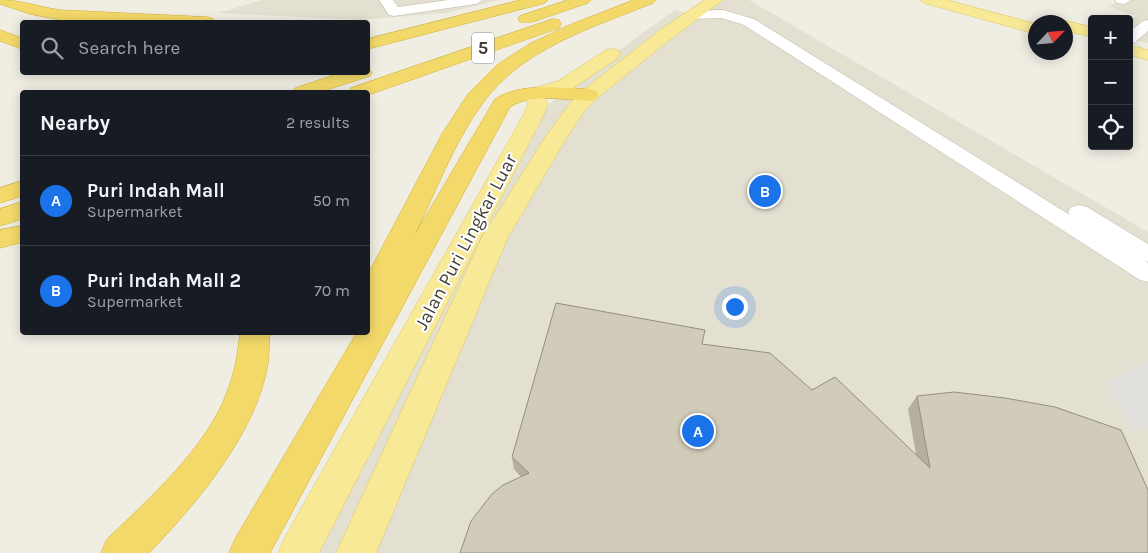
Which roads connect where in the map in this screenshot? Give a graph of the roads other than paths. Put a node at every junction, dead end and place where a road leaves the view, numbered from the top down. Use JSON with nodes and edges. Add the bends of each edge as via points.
{"nodes":[{"id":1,"x":4,"y":0,"type":"edge"},
{"id":2,"x":386,"y":0,"type":"edge"},
{"id":3,"x":476,"y":0,"type":"edge"},
{"id":4,"x":509,"y":0,"type":"edge"},
{"id":5,"x":540,"y":0,"type":"edge"},
{"id":6,"x":583,"y":0,"type":"edge"},
{"id":7,"x":648,"y":0,"type":"edge"},
{"id":8,"x":715,"y":0,"type":"edge"},
{"id":9,"x":929,"y":0,"type":"edge"},
{"id":10,"x":965,"y":0,"type":"edge"},
{"id":11,"x":614,"y":2,"type":"edge"},
{"id":12,"x":436,"y":3,"type":"edge"},
{"id":13,"x":736,"y":4,"type":"dead end"},
{"id":14,"x":690,"y":8,"type":"edge"},
{"id":15,"x":1028,"y":16,"type":"edge"},
{"id":16,"x":170,"y":20,"type":"edge"},
{"id":17,"x":1148,"y":24,"type":"edge"},
{"id":18,"x":437,"y":26,"type":"junction"},
{"id":19,"x":1028,"y":27,"type":"edge"},
{"id":20,"x":1073,"y":28,"type":"edge"},
{"id":21,"x":371,"y":30,"type":"edge"},
{"id":22,"x":1088,"y":31,"type":"edge"},
{"id":23,"x":0,"y":35,"type":"edge"},
{"id":24,"x":1133,"y":37,"type":"edge"},
{"id":25,"x":1073,"y":38,"type":"edge"},
{"id":26,"x":1088,"y":41,"type":"edge"},
{"id":27,"x":1133,"y":41,"type":"edge"},
{"id":28,"x":20,"y":43,"type":"edge"},
{"id":29,"x":370,"y":43,"type":"edge"},
{"id":30,"x":1148,"y":44,"type":"edge"},
{"id":31,"x":1133,"y":51,"type":"edge"},
{"id":32,"x":1148,"y":54,"type":"edge"},
{"id":33,"x":373,"y":69,"type":"edge"},
{"id":34,"x":354,"y":75,"type":"edge"},
{"id":35,"x":308,"y":90,"type":"edge"},
{"id":36,"x":364,"y":90,"type":"edge"},
{"id":37,"x":590,"y":95,"type":"junction"},
{"id":38,"x":531,"y":107,"type":"junction"},
{"id":39,"x":564,"y":127,"type":"junction"},
{"id":40,"x":1016,"y":182,"type":"junction"},
{"id":41,"x":20,"y":189,"type":"edge"},
{"id":42,"x":0,"y":196,"type":"edge"},
{"id":43,"x":20,"y":211,"type":"edge"},
{"id":44,"x":0,"y":218,"type":"edge"},
{"id":45,"x":20,"y":234,"type":"edge"},
{"id":46,"x":0,"y":239,"type":"edge"},
{"id":47,"x":1148,"y":254,"type":"edge"},
{"id":48,"x":1148,"y":274,"type":"edge"},
{"id":49,"x":370,"y":300,"type":"edge"},
{"id":50,"x":255,"y":335,"type":"edge"},
{"id":51,"x":355,"y":335,"type":"edge"},
{"id":52,"x":300,"y":464,"type":"junction"},
{"id":53,"x":121,"y":553,"type":"edge"},
{"id":54,"x":249,"y":553,"type":"edge"},
{"id":55,"x":298,"y":553,"type":"edge"},
{"id":56,"x":356,"y":553,"type":"edge"}],
"edges":[{"from":1,"to":16,"type":"highway","via":[[36,11],[60,14]]},
{"from":2,"to":12,"type":"street","via":[[394,12]]},
{"from":3,"to":12,"type":"street"},
{"from":4,"to":21,"type":"highway"},
{"from":5,"to":18,"type":"highway"},
{"from":6,"to":33,"type":"highway","number":"5"},
{"from":7,"to":49,"type":"highway","via":[[543,43],[502,70],[488,85],[441,156]]},
{"from":8,"to":14,"type":"main road","name":"Jalan Puri Lingkar Luar"},
{"from":9,"to":19,"type":"main road"},
{"from":10,"to":15,"type":"main road"},
{"from":11,"to":36,"type":"highway","number":"5"},
{"from":13,"to":40,"type":"street","via":[[774,24]]},
{"from":14,"to":37,"type":"main road","name":"Jalan Puri Lingkar Luar"},
{"from":14,"to":38,"type":"main road","name":"Jalan Puri Lingkar Luar"},
{"from":14,"to":40,"type":"street","via":[[749,22]]},
{"from":17,"to":24,"type":"street"},
{"from":18,"to":21,"type":"highway"},
{"from":18,"to":29,"type":"highway"},
{"from":20,"to":22,"type":"main road"},
{"from":23,"to":28,"type":"highway"},
{"from":25,"to":26,"type":"main road"},
{"from":27,"to":30,"type":"main road"},
{"from":31,"to":32,"type":"main road"},
{"from":34,"to":35,"type":"highway","number":"5"},
{"from":37,"to":38,"type":"highway"},
{"from":37,"to":39,"type":"main road","name":"Jalan Puri Lingkar Luar"},
{"from":38,"to":39,"type":"main road"},
{"from":38,"to":52,"type":"highway","via":[[512,96],[502,103]]},
{"from":38,"to":55,"type":"main road","name":"Jalan Puri Lingkar Luar"},
{"from":39,"to":56,"type":"main road","name":"Jalan Puri Lingkar Luar","via":[[495,237]]},
{"from":40,"to":47,"type":"street"},
{"from":40,"to":48,"type":"street"},
{"from":41,"to":42,"type":"highway"},
{"from":43,"to":44,"type":"highway"},
{"from":45,"to":46,"type":"highway"},
{"from":50,"to":53,"type":"highway","via":[[252,367],[245,390],[212,452],[160,516]]},
{"from":51,"to":52,"type":"highway"},
{"from":52,"to":54,"type":"highway"}]}
